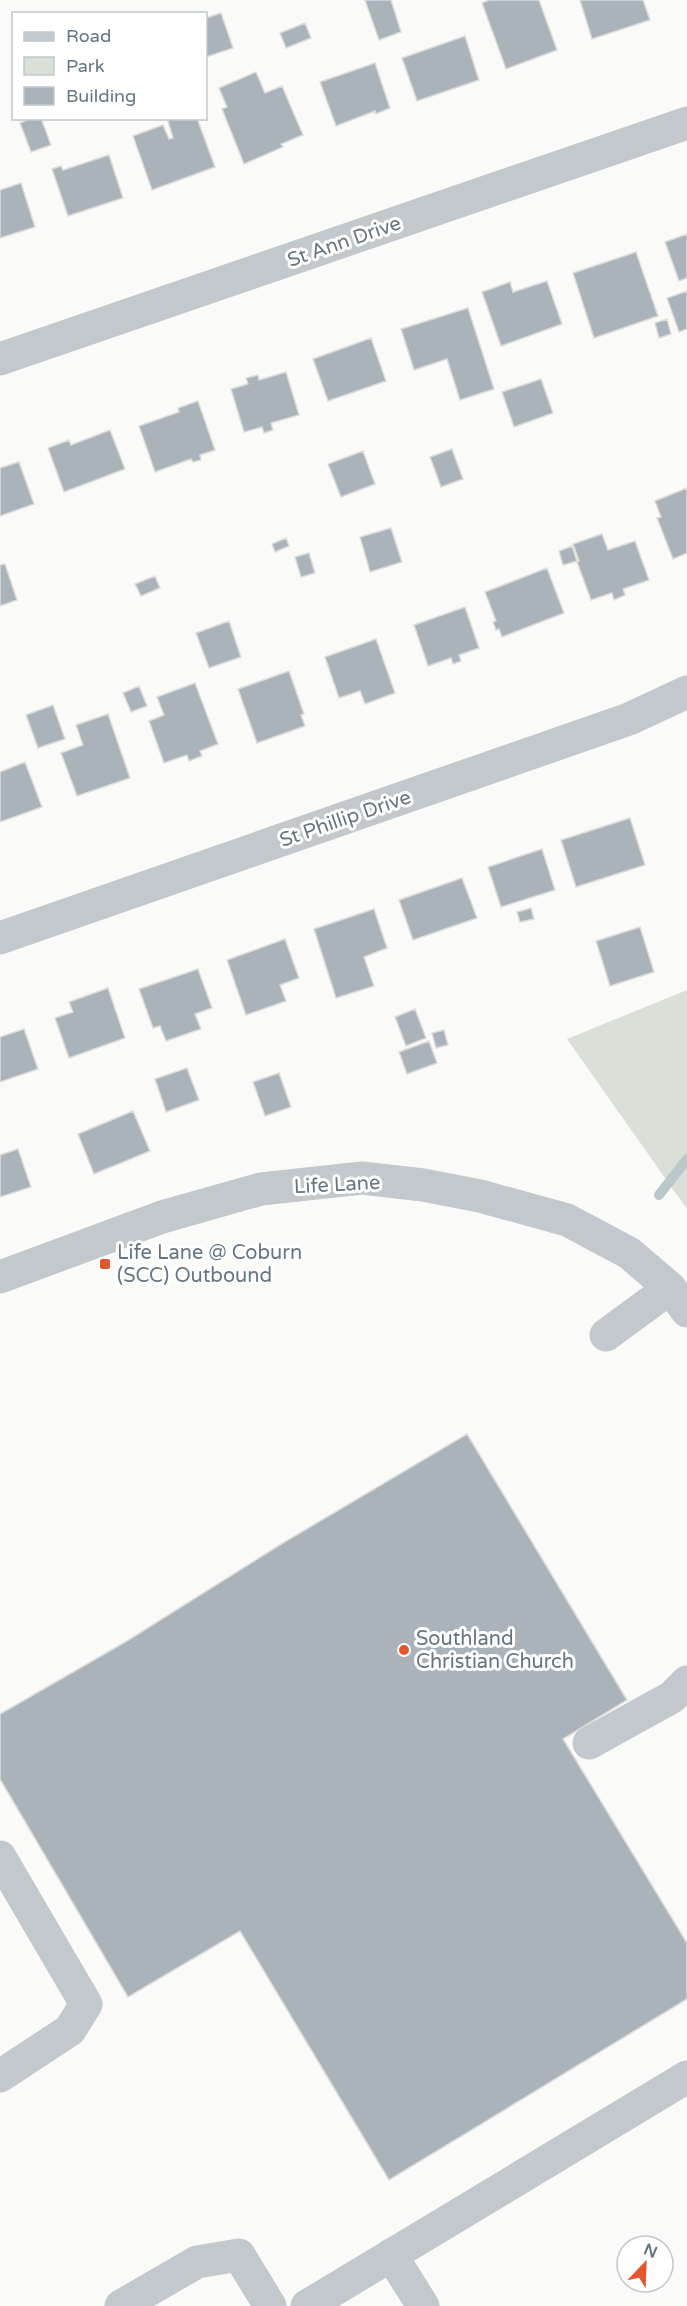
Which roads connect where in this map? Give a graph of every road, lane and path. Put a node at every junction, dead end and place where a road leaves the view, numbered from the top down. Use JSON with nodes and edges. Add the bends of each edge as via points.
{"nodes":[{"id":1,"x":687,"y":123,"type":"edge"},
{"id":2,"x":0,"y":359,"type":"edge"},
{"id":3,"x":687,"y":692,"type":"edge"},
{"id":4,"x":0,"y":938,"type":"edge"},
{"id":5,"x":0,"y":1277,"type":"edge"},
{"id":6,"x":679,"y":1300,"type":"edge"},
{"id":7,"x":606,"y":1335,"type":"dead end"},
{"id":8,"x":687,"y":1682,"type":"edge"},
{"id":9,"x":589,"y":1743,"type":"dead end"},
{"id":10,"x":0,"y":1857,"type":"edge"},
{"id":11,"x":0,"y":2076,"type":"edge"},
{"id":12,"x":687,"y":2078,"type":"edge"},
{"id":13,"x":391,"y":2255,"type":"junction"},
{"id":14,"x":121,"y":2306,"type":"edge"},
{"id":15,"x":270,"y":2306,"type":"edge"},
{"id":16,"x":307,"y":2306,"type":"edge"},
{"id":17,"x":423,"y":2306,"type":"edge"}],
"edges":[{"from":1,"to":2,"type":"street","name":"St Ann Drive"},
{"from":3,"to":4,"type":"street","name":"St Phillip Drive","via":[[629,719]]},
{"from":5,"to":6,"type":"street","name":"Life Lane","via":[[162,1217],[261,1189],[362,1178],[480,1196],[567,1220],[629,1253]]},
{"from":6,"to":7,"type":"street"},
{"from":8,"to":9,"type":"street","via":[[672,1697]]},
{"from":10,"to":11,"type":"street","via":[[86,2004],[70,2030]]},
{"from":12,"to":13,"type":"street"},
{"from":13,"to":16,"type":"street"},
{"from":13,"to":17,"type":"street"},
{"from":14,"to":15,"type":"street","via":[[197,2262],[239,2255]]}]}
